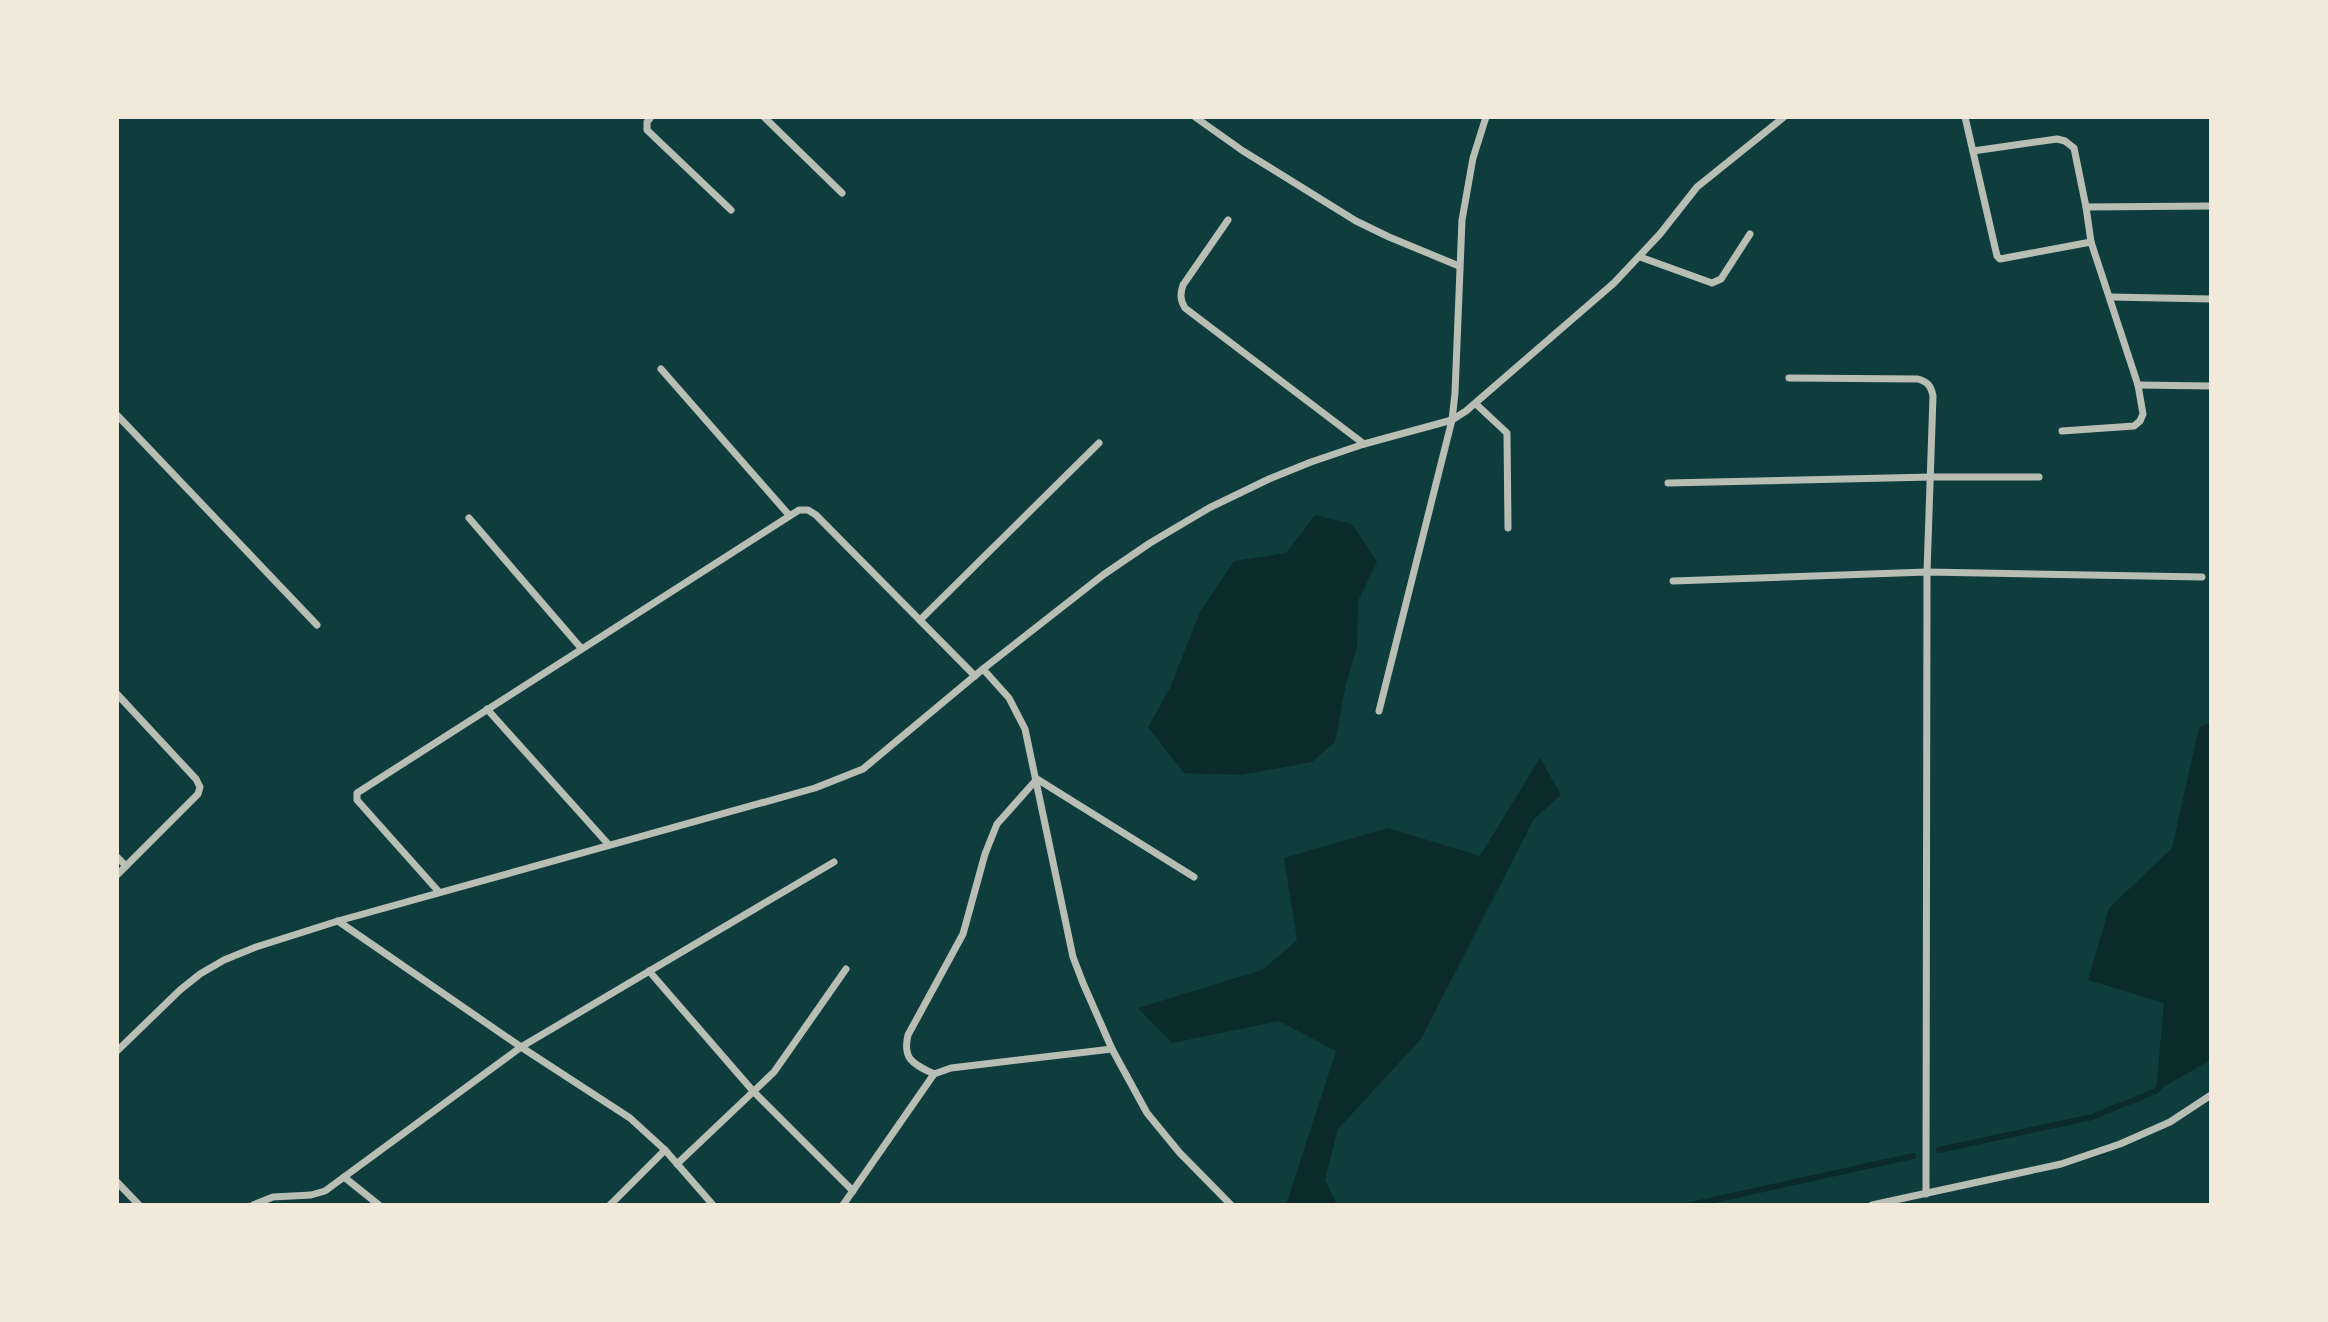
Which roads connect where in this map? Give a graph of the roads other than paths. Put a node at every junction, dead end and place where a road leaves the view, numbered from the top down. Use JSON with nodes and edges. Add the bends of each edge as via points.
{"nodes":[{"id":1,"x":651,"y":117,"type":"edge"},
{"id":2,"x":764,"y":117,"type":"edge"},
{"id":3,"x":1195,"y":117,"type":"edge"},
{"id":4,"x":1486,"y":117,"type":"edge"},
{"id":5,"x":1784,"y":117,"type":"edge"},
{"id":6,"x":1965,"y":117,"type":"edge"},
{"id":7,"x":1973,"y":151,"type":"junction"},
{"id":8,"x":842,"y":193,"type":"dead end"},
{"id":9,"x":2211,"y":206,"type":"edge"},
{"id":10,"x":2086,"y":207,"type":"junction"},
{"id":11,"x":731,"y":210,"type":"dead end"},
{"id":12,"x":1228,"y":220,"type":"dead end"},
{"id":13,"x":1750,"y":234,"type":"dead end"},
{"id":14,"x":2091,"y":242,"type":"junction"},
{"id":15,"x":1640,"y":257,"type":"junction"},
{"id":16,"x":1460,"y":266,"type":"junction"},
{"id":17,"x":2110,"y":297,"type":"junction"},
{"id":18,"x":2211,"y":299,"type":"edge"},
{"id":19,"x":661,"y":369,"type":"dead end"},
{"id":20,"x":1790,"y":377,"type":"dead end"},
{"id":21,"x":2138,"y":385,"type":"junction"},
{"id":22,"x":2211,"y":386,"type":"edge"},
{"id":23,"x":1476,"y":404,"type":"junction"},
{"id":24,"x":117,"y":415,"type":"edge"},
{"id":25,"x":1451,"y":420,"type":"junction"},
{"id":26,"x":2062,"y":431,"type":"dead end"},
{"id":27,"x":1099,"y":443,"type":"dead end"},
{"id":28,"x":1364,"y":444,"type":"junction"},
{"id":29,"x":1931,"y":477,"type":"junction"},
{"id":30,"x":2039,"y":477,"type":"dead end"},
{"id":31,"x":1668,"y":483,"type":"dead end"},
{"id":32,"x":789,"y":515,"type":"junction"},
{"id":33,"x":469,"y":518,"type":"dead end"},
{"id":34,"x":1508,"y":528,"type":"dead end"},
{"id":35,"x":1927,"y":572,"type":"junction"},
{"id":36,"x":2202,"y":577,"type":"dead end"},
{"id":37,"x":1673,"y":581,"type":"dead end"},
{"id":38,"x":920,"y":620,"type":"junction"},
{"id":39,"x":317,"y":625,"type":"dead end"},
{"id":40,"x":581,"y":648,"type":"junction"},
{"id":41,"x":984,"y":669,"type":"junction"},
{"id":42,"x":975,"y":676,"type":"junction"},
{"id":43,"x":117,"y":694,"type":"edge"},
{"id":44,"x":487,"y":709,"type":"junction"},
{"id":45,"x":1378,"y":712,"type":"dead end"},
{"id":46,"x":1037,"y":779,"type":"junction"},
{"id":47,"x":609,"y":845,"type":"junction"},
{"id":48,"x":117,"y":858,"type":"edge"},
{"id":49,"x":834,"y":862,"type":"dead end"},
{"id":50,"x":126,"y":866,"type":"junction"},
{"id":51,"x":117,"y":874,"type":"edge"},
{"id":52,"x":1194,"y":877,"type":"dead end"},
{"id":53,"x":439,"y":892,"type":"junction"},
{"id":54,"x":338,"y":921,"type":"junction"},
{"id":55,"x":846,"y":969,"type":"dead end"},
{"id":56,"x":649,"y":971,"type":"junction"},
{"id":57,"x":521,"y":1047,"type":"junction"},
{"id":58,"x":1112,"y":1049,"type":"junction"},
{"id":59,"x":117,"y":1051,"type":"edge"},
{"id":60,"x":934,"y":1074,"type":"junction"},
{"id":61,"x":754,"y":1091,"type":"junction"},
{"id":62,"x":2211,"y":1095,"type":"edge"},
{"id":63,"x":665,"y":1150,"type":"junction"},
{"id":64,"x":677,"y":1164,"type":"junction"},
{"id":65,"x":344,"y":1177,"type":"junction"},
{"id":66,"x":117,"y":1182,"type":"edge"},
{"id":67,"x":853,"y":1191,"type":"junction"},
{"id":68,"x":1926,"y":1194,"type":"junction"},
{"id":69,"x":139,"y":1205,"type":"edge"},
{"id":70,"x":253,"y":1205,"type":"edge"},
{"id":71,"x":379,"y":1205,"type":"edge"},
{"id":72,"x":610,"y":1205,"type":"edge"},
{"id":73,"x":713,"y":1205,"type":"edge"},
{"id":74,"x":843,"y":1205,"type":"edge"},
{"id":75,"x":1231,"y":1205,"type":"edge"},
{"id":76,"x":1872,"y":1205,"type":"edge"}],
"edges":[{"from":1,"to":11,"type":"street","via":[[647,130]]},
{"from":2,"to":8,"type":"street"},
{"from":3,"to":16,"type":"street","via":[[1356,221]]},
{"from":4,"to":16,"type":"street","via":[[1467,191]]},
{"from":5,"to":15,"type":"street","via":[[1697,187]]},
{"from":6,"to":7,"type":"street"},
{"from":7,"to":10,"type":"street","via":[[2065,141],[2074,148]]},
{"from":7,"to":14,"type":"street","via":[[2000,259]]},
{"from":9,"to":10,"type":"street"},
{"from":10,"to":14,"type":"street"},
{"from":12,"to":28,"type":"street","via":[[1183,285],[1181,302]]},
{"from":13,"to":15,"type":"street","via":[[1721,279],[1712,283]]},
{"from":14,"to":17,"type":"street"},
{"from":15,"to":23,"type":"street"},
{"from":16,"to":25,"type":"street"},
{"from":17,"to":18,"type":"street"},
{"from":17,"to":21,"type":"street"},
{"from":19,"to":32,"type":"street"},
{"from":20,"to":29,"type":"street","via":[[1926,382],[1933,396]]},
{"from":21,"to":22,"type":"street"},
{"from":21,"to":26,"type":"street","via":[[2143,414],[2134,426]]},
{"from":23,"to":25,"type":"street"},
{"from":23,"to":34,"type":"street","via":[[1507,433]]},
{"from":24,"to":39,"type":"street"},
{"from":25,"to":28,"type":"street"},
{"from":25,"to":45,"type":"street"},
{"from":27,"to":38,"type":"street"},
{"from":28,"to":41,"type":"street","via":[[1269,479],[1209,508],[1103,575]]},
{"from":29,"to":30,"type":"street"},
{"from":29,"to":31,"type":"street"},
{"from":29,"to":35,"type":"street"},
{"from":32,"to":38,"type":"street","via":[[799,510],[816,515]]},
{"from":32,"to":40,"type":"street"},
{"from":33,"to":40,"type":"street"},
{"from":35,"to":36,"type":"street"},
{"from":35,"to":37,"type":"street"},
{"from":35,"to":68,"type":"street"},
{"from":38,"to":42,"type":"street"},
{"from":40,"to":44,"type":"street"},
{"from":41,"to":42,"type":"street"},
{"from":41,"to":46,"type":"street","via":[[1018,713]]},
{"from":42,"to":47,"type":"street","via":[[863,769]]},
{"from":43,"to":50,"type":"street","via":[[200,787]]},
{"from":44,"to":47,"type":"street"},
{"from":44,"to":53,"type":"street","via":[[358,793],[357,800]]},
{"from":46,"to":52,"type":"street"},
{"from":46,"to":58,"type":"street","via":[[1073,957]]},
{"from":46,"to":60,"type":"street","via":[[997,824],[963,934],[908,1035],[907,1055]]},
{"from":47,"to":53,"type":"street"},
{"from":48,"to":50,"type":"street"},
{"from":49,"to":56,"type":"street"},
{"from":50,"to":51,"type":"street"},
{"from":53,"to":54,"type":"street"},
{"from":54,"to":57,"type":"street"},
{"from":54,"to":59,"type":"street","via":[[256,947],[200,974]]},
{"from":55,"to":61,"type":"street","via":[[786,1057]]},
{"from":56,"to":57,"type":"street"},
{"from":56,"to":61,"type":"street"},
{"from":57,"to":63,"type":"street","via":[[630,1118]]},
{"from":57,"to":65,"type":"street"},
{"from":58,"to":60,"type":"street","via":[[951,1068]]},
{"from":58,"to":75,"type":"street","via":[[1147,1113]]},
{"from":60,"to":67,"type":"street"},
{"from":61,"to":64,"type":"street"},
{"from":61,"to":67,"type":"street"},
{"from":62,"to":68,"type":"street","via":[[2170,1122],[2120,1144],[2061,1164]]},
{"from":63,"to":64,"type":"street"},
{"from":63,"to":72,"type":"street"},
{"from":64,"to":73,"type":"street"},
{"from":65,"to":70,"type":"street","via":[[319,1194],[274,1197]]},
{"from":65,"to":71,"type":"street"},
{"from":66,"to":69,"type":"street"},
{"from":67,"to":74,"type":"street"},
{"from":68,"to":76,"type":"street"}]}
